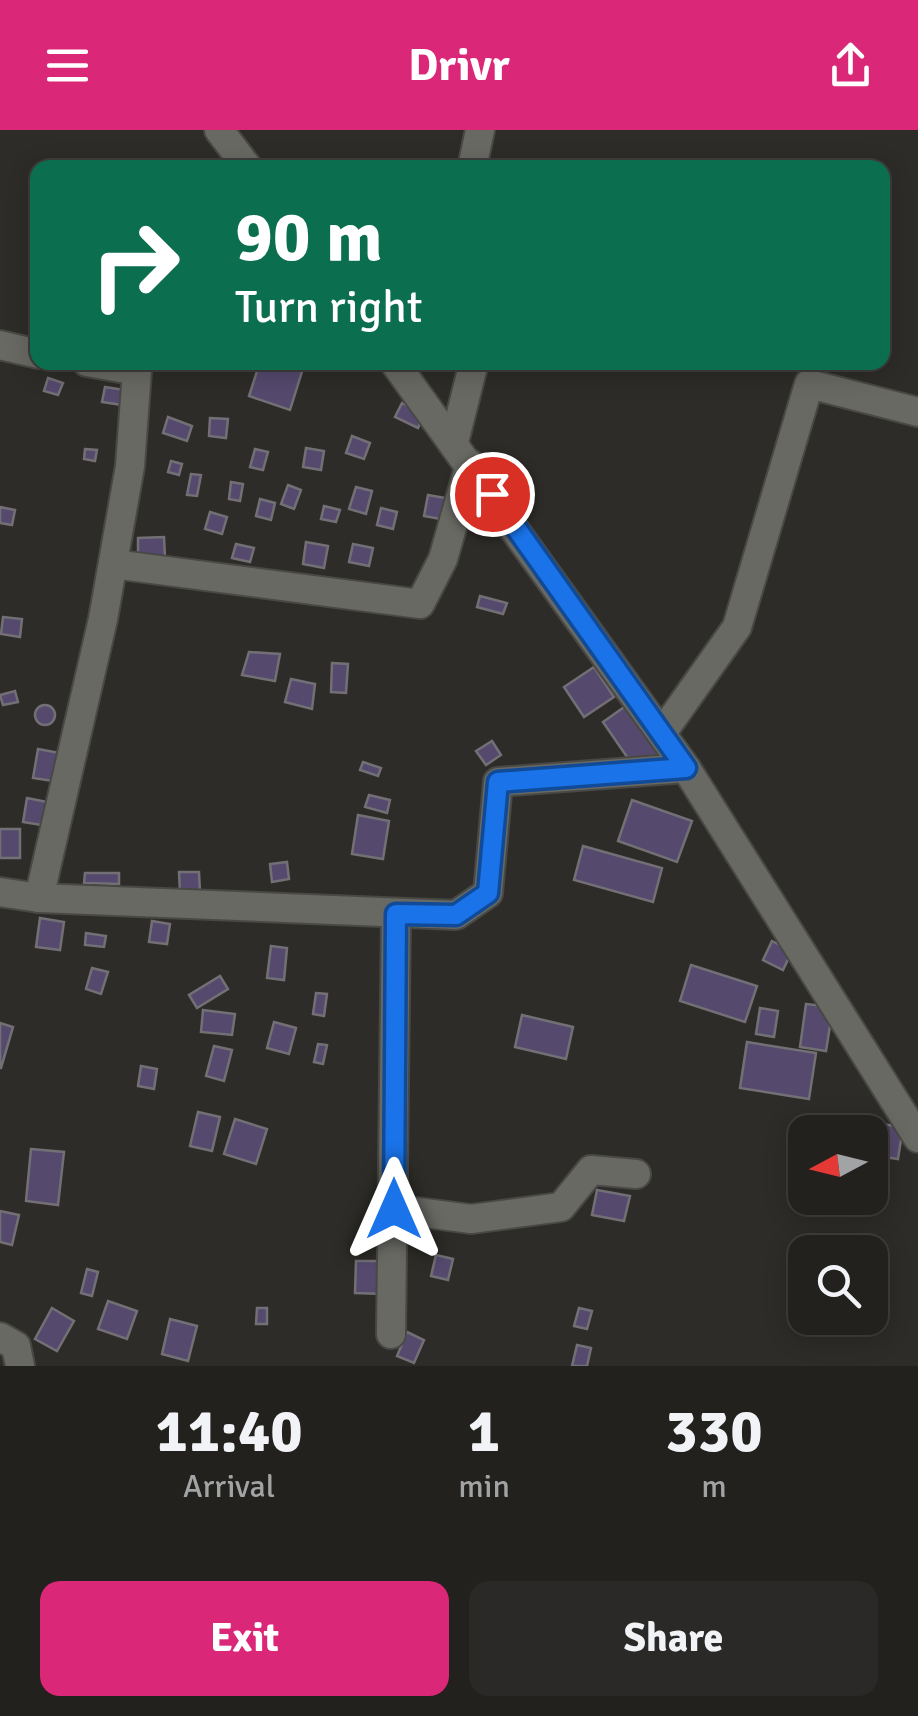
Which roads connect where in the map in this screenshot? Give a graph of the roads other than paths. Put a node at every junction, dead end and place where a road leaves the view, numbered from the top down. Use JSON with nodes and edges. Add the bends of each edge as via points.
{"nodes":[{"id":1,"x":220,"y":130,"type":"edge"},
{"id":2,"x":480,"y":130,"type":"edge"},
{"id":3,"x":242,"y":160,"type":"edge"},
{"id":4,"x":474,"y":160,"type":"edge"},
{"id":5,"x":0,"y":345,"type":"edge"},
{"id":6,"x":30,"y":352,"type":"edge"},
{"id":7,"x":131,"y":370,"type":"edge"},
{"id":8,"x":400,"y":370,"type":"edge"},
{"id":9,"x":473,"y":370,"type":"edge"},
{"id":10,"x":918,"y":412,"type":"edge"},
{"id":11,"x":462,"y":453,"type":"junction"},
{"id":12,"x":113,"y":564,"type":"junction"},
{"id":13,"x":662,"y":733,"type":"junction"},
{"id":14,"x":686,"y":768,"type":"junction"},
{"id":15,"x":0,"y":892,"type":"edge"},
{"id":16,"x":39,"y":898,"type":"junction"},
{"id":17,"x":396,"y":914,"type":"junction"},
{"id":18,"x":918,"y":1138,"type":"edge"},
{"id":19,"x":636,"y":1174,"type":"dead end"},
{"id":20,"x":394,"y":1209,"type":"junction"},
{"id":21,"x":391,"y":1334,"type":"dead end"},
{"id":22,"x":0,"y":1337,"type":"edge"},
{"id":23,"x":20,"y":1366,"type":"edge"}],
"edges":[{"from":1,"to":3,"type":"street"},
{"from":2,"to":4,"type":"street"},
{"from":5,"to":6,"type":"street"},
{"from":7,"to":12,"type":"street","via":[[137,371],[130,466]]},
{"from":8,"to":11,"type":"street"},
{"from":9,"to":11,"type":"street"},
{"from":10,"to":13,"type":"street","via":[[809,384],[737,627]]},
{"from":11,"to":12,"type":"street","via":[[444,559],[420,604]]},
{"from":11,"to":13,"type":"street"},
{"from":12,"to":16,"type":"street"},
{"from":13,"to":14,"type":"street"},
{"from":14,"to":17,"type":"street","via":[[498,782],[488,893],[456,915]]},
{"from":14,"to":18,"type":"street"},
{"from":15,"to":16,"type":"street"},
{"from":16,"to":17,"type":"street"},
{"from":17,"to":20,"type":"street"},
{"from":19,"to":20,"type":"street","via":[[591,1170],[561,1207],[470,1220]]},
{"from":20,"to":21,"type":"street"},
{"from":22,"to":23,"type":"street","via":[[16,1346]]}]}
